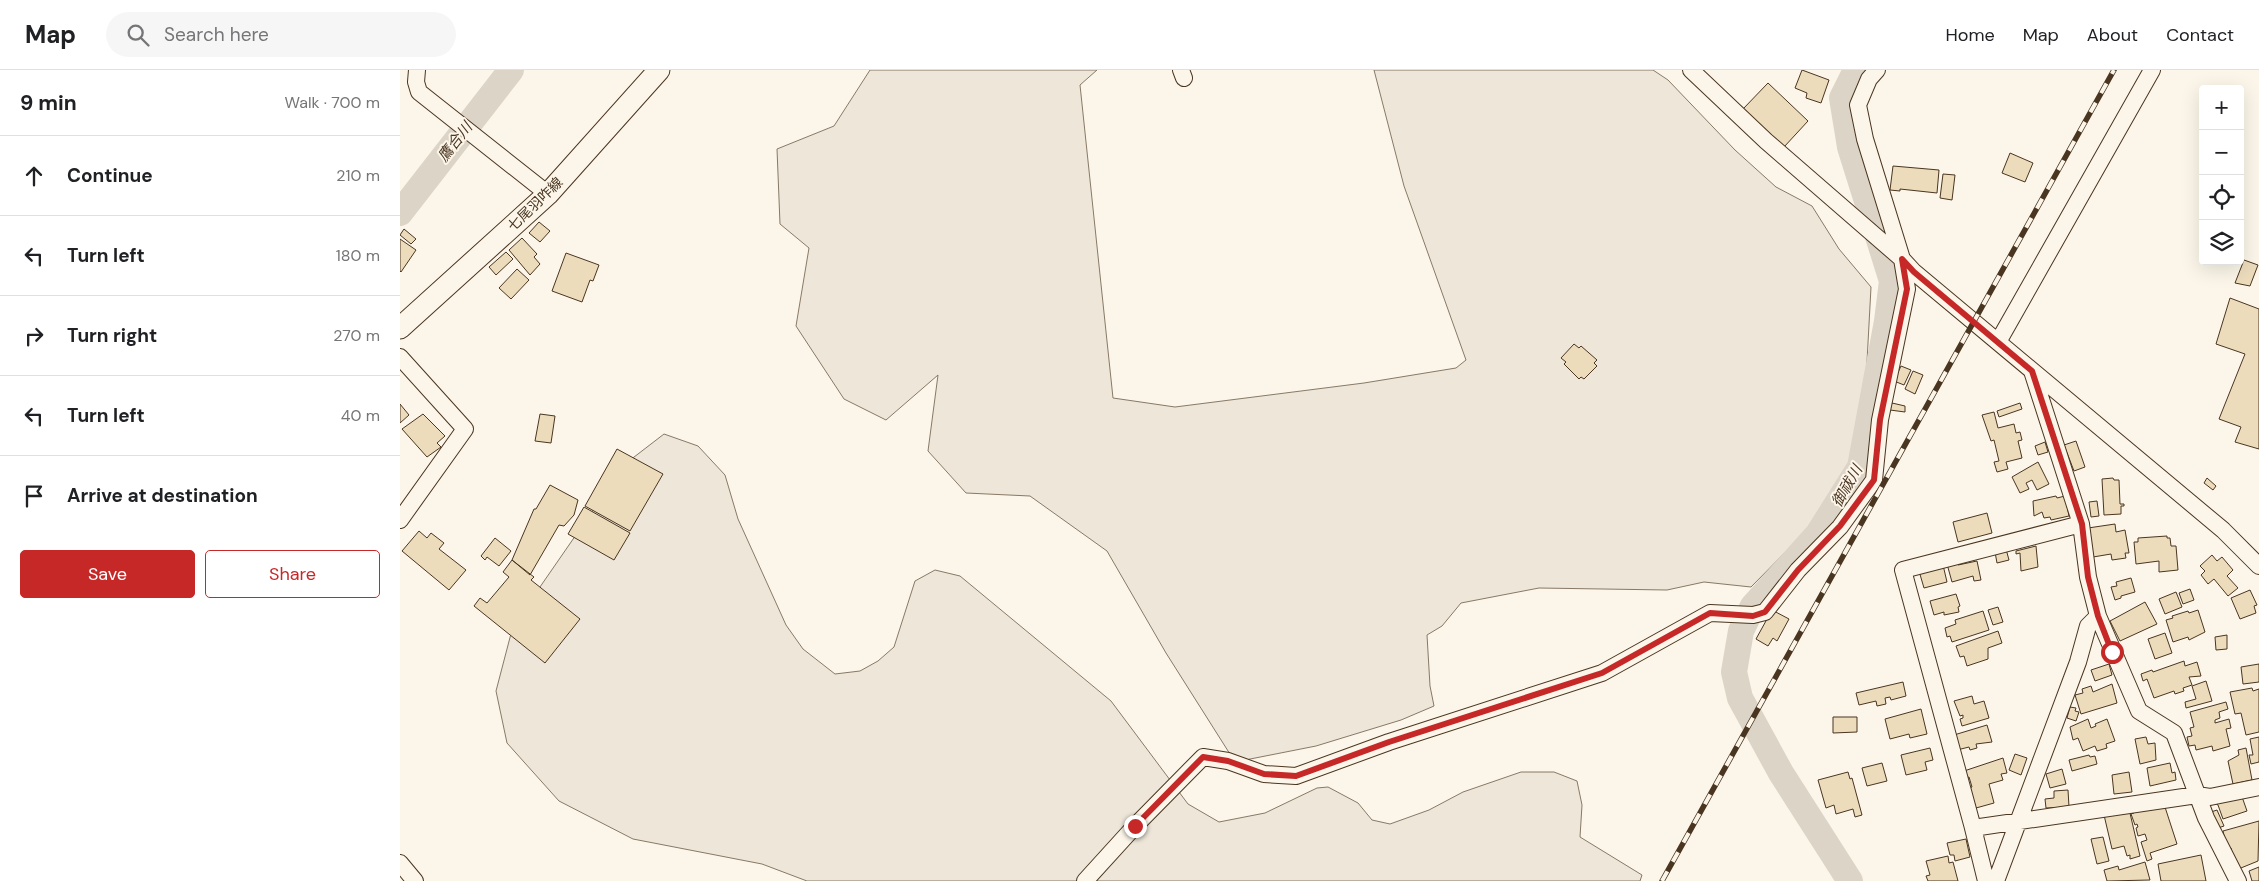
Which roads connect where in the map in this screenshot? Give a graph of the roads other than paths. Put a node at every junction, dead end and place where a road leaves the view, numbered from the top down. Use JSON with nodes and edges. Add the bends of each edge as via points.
{"nodes":[{"id":1,"x":417,"y":70,"type":"edge"},
{"id":2,"x":659,"y":70,"type":"edge"},
{"id":3,"x":1691,"y":70,"type":"edge"},
{"id":4,"x":1877,"y":70,"type":"edge"},
{"id":5,"x":2152,"y":70,"type":"edge"},
{"id":6,"x":548,"y":194,"type":"junction"},
{"id":7,"x":1902,"y":259,"type":"junction"},
{"id":8,"x":400,"y":328,"type":"edge"},
{"id":9,"x":1998,"y":342,"type":"junction"},
{"id":10,"x":400,"y":357,"type":"edge"},
{"id":11,"x":2032,"y":371,"type":"junction"},
{"id":12,"x":400,"y":520,"type":"edge"},
{"id":13,"x":2082,"y":524,"type":"junction"},
{"id":14,"x":2259,"y":565,"type":"edge"},
{"id":15,"x":2098,"y":616,"type":"junction"},
{"id":16,"x":2259,"y":787,"type":"edge"},
{"id":17,"x":2197,"y":794,"type":"junction"},
{"id":18,"x":2018,"y":821,"type":"junction"},
{"id":19,"x":1973,"y":828,"type":"junction"},
{"id":20,"x":400,"y":864,"type":"edge"},
{"id":21,"x":415,"y":881,"type":"edge"},
{"id":22,"x":1085,"y":881,"type":"edge"},
{"id":23,"x":1986,"y":881,"type":"edge"},
{"id":24,"x":1996,"y":881,"type":"edge"},
{"id":25,"x":2238,"y":881,"type":"edge"}],
"edges":[{"from":1,"to":6,"type":"street","via":[[416,82],[421,94]]},
{"from":2,"to":6,"type":"main road","name":"七尾羽咋線"},
{"from":3,"to":7,"type":"street","via":[[1766,141]]},
{"from":4,"to":7,"type":"street","via":[[1869,79],[1858,105],[1865,139]]},
{"from":5,"to":9,"type":"street"},
{"from":6,"to":8,"type":"main road","name":"七尾羽咋線"},
{"from":7,"to":9,"type":"street"},
{"from":7,"to":22,"type":"street","via":[[1907,289],[1880,420],[1874,480],[1840,526],[1798,570],[1765,612],[1747,615],[1710,613],[1602,673],[1389,742],[1296,776],[1264,774],[1228,761],[1203,757]]},
{"from":9,"to":11,"type":"street"},
{"from":10,"to":12,"type":"street","via":[[465,429]]},
{"from":11,"to":13,"type":"street"},
{"from":11,"to":14,"type":"street","via":[[2223,530]]},
{"from":13,"to":15,"type":"street","via":[[2088,577]]},
{"from":13,"to":19,"type":"street","via":[[1903,570]]},
{"from":15,"to":17,"type":"street","via":[[2139,711],[2174,733]]},
{"from":15,"to":18,"type":"street","via":[[2088,626],[2078,662]]},
{"from":16,"to":17,"type":"street","via":[[2210,797]]},
{"from":17,"to":18,"type":"street"},
{"from":17,"to":25,"type":"street"},
{"from":18,"to":19,"type":"street"},
{"from":18,"to":24,"type":"street"},
{"from":19,"to":23,"type":"street"},
{"from":20,"to":21,"type":"street"}]}
